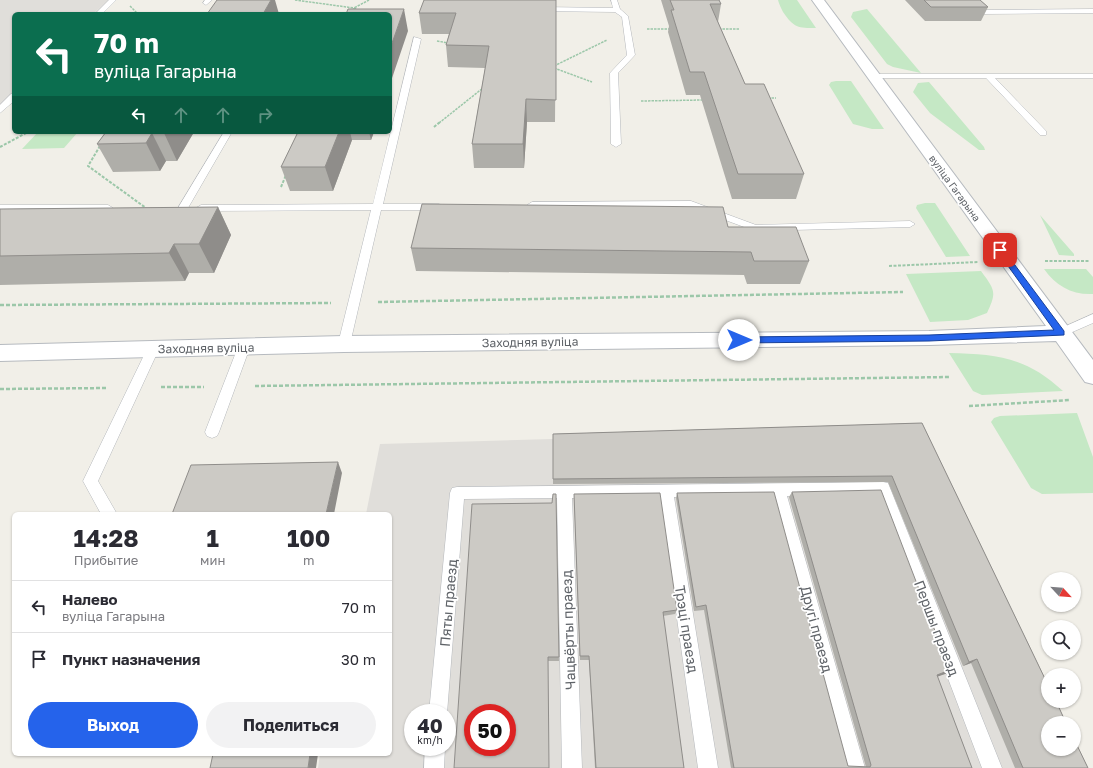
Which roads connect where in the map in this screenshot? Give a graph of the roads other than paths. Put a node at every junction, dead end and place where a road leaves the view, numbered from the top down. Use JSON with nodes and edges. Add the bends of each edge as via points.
{"nodes":[{"id":1,"x":113,"y":0,"type":"edge"},
{"id":2,"x":614,"y":0,"type":"edge"},
{"id":3,"x":818,"y":0,"type":"edge"},
{"id":4,"x":967,"y":0,"type":"edge"},
{"id":5,"x":532,"y":9,"type":"edge"},
{"id":6,"x":617,"y":10,"type":"junction"},
{"id":7,"x":1093,"y":11,"type":"edge"},
{"id":8,"x":100,"y":12,"type":"edge"},
{"id":9,"x":417,"y":39,"type":"road end"},
{"id":10,"x":874,"y":76,"type":"junction"},
{"id":11,"x":988,"y":76,"type":"junction"},
{"id":12,"x":1093,"y":76,"type":"edge"},
{"id":13,"x":12,"y":98,"type":"edge"},
{"id":14,"x":12,"y":107,"type":"edge"},
{"id":15,"x":2,"y":108,"type":"edge"},
{"id":16,"x":1043,"y":133,"type":"dead end"},
{"id":17,"x":227,"y":134,"type":"edge"},
{"id":18,"x":616,"y":144,"type":"dead end"},
{"id":19,"x":447,"y":206,"type":"edge"},
{"id":20,"x":526,"y":206,"type":"edge"},
{"id":21,"x":376,"y":207,"type":"junction"},
{"id":22,"x":0,"y":208,"type":"edge"},
{"id":23,"x":116,"y":208,"type":"edge"},
{"id":24,"x":146,"y":208,"type":"edge"},
{"id":25,"x":183,"y":208,"type":"junction"},
{"id":26,"x":910,"y":224,"type":"dead end"},
{"id":27,"x":1093,"y":318,"type":"edge"},
{"id":28,"x":1061,"y":333,"type":"junction"},
{"id":29,"x":344,"y":344,"type":"junction"},
{"id":30,"x":244,"y":347,"type":"junction"},
{"id":31,"x":153,"y":349,"type":"junction"},
{"id":32,"x":0,"y":353,"type":"edge"},
{"id":33,"x":1093,"y":376,"type":"edge"},
{"id":34,"x":212,"y":432,"type":"dead end"},
{"id":35,"x":778,"y":489,"type":"junction"},
{"id":36,"x":666,"y":490,"type":"junction"},
{"id":37,"x":564,"y":491,"type":"junction"},
{"id":38,"x":108,"y":512,"type":"edge"},
{"id":39,"x":439,"y":704,"type":"edge"},
{"id":40,"x":435,"y":756,"type":"edge"},
{"id":41,"x":434,"y":768,"type":"edge"},
{"id":42,"x":572,"y":768,"type":"edge"},
{"id":43,"x":708,"y":768,"type":"edge"},
{"id":44,"x":855,"y":768,"type":"edge"},
{"id":45,"x":992,"y":768,"type":"edge"}],
"edges":[{"from":1,"to":8,"type":"lane"},
{"from":2,"to":6,"type":"lane"},
{"from":3,"to":10,"type":"main road","name":"вуліца Гагарына"},
{"from":4,"to":7,"type":"lane","via":[[981,12]]},
{"from":5,"to":6,"type":"lane"},
{"from":6,"to":18,"type":"lane","via":[[625,16],[631,55],[614,73]]},
{"from":9,"to":21,"type":"lane"},
{"from":10,"to":11,"type":"lane"},
{"from":10,"to":28,"type":"main road","name":"вуліца Гагарына"},
{"from":11,"to":12,"type":"lane"},
{"from":11,"to":16,"type":"lane"},
{"from":13,"to":15,"type":"lane"},
{"from":14,"to":15,"type":"lane"},
{"from":17,"to":25,"type":"lane"},
{"from":19,"to":21,"type":"lane"},
{"from":20,"to":26,"type":"lane","via":[[690,204],[754,228]]},
{"from":21,"to":25,"type":"lane"},
{"from":21,"to":29,"type":"lane"},
{"from":22,"to":23,"type":"lane"},
{"from":24,"to":25,"type":"lane"},
{"from":27,"to":28,"type":"lane"},
{"from":28,"to":29,"type":"main road","name":"Заходняя вуліца","via":[[929,338]]},
{"from":28,"to":33,"type":"main road","name":"вуліца Гагарына"},
{"from":29,"to":30,"type":"main road","name":"Заходняя вуліца"},
{"from":30,"to":31,"type":"main road","name":"Заходняя вуліца"},
{"from":30,"to":34,"type":"lane"},
{"from":31,"to":32,"type":"main road","name":"Заходняя вуліца"},
{"from":31,"to":38,"type":"lane","via":[[90,481]]},
{"from":35,"to":36,"type":"lane"},
{"from":35,"to":44,"type":"lane","name":"Другі праезд"},
{"from":35,"to":45,"type":"lane","name":"Першы праезд","via":[[883,488]]},
{"from":36,"to":37,"type":"lane"},
{"from":36,"to":43,"type":"lane","name":"Трэці праезд"},
{"from":37,"to":39,"type":"lane","name":"Пяты праезд","via":[[457,493]]},
{"from":37,"to":42,"type":"lane","name":"Чацвёрты праезд"},
{"from":40,"to":41,"type":"lane"}]}
